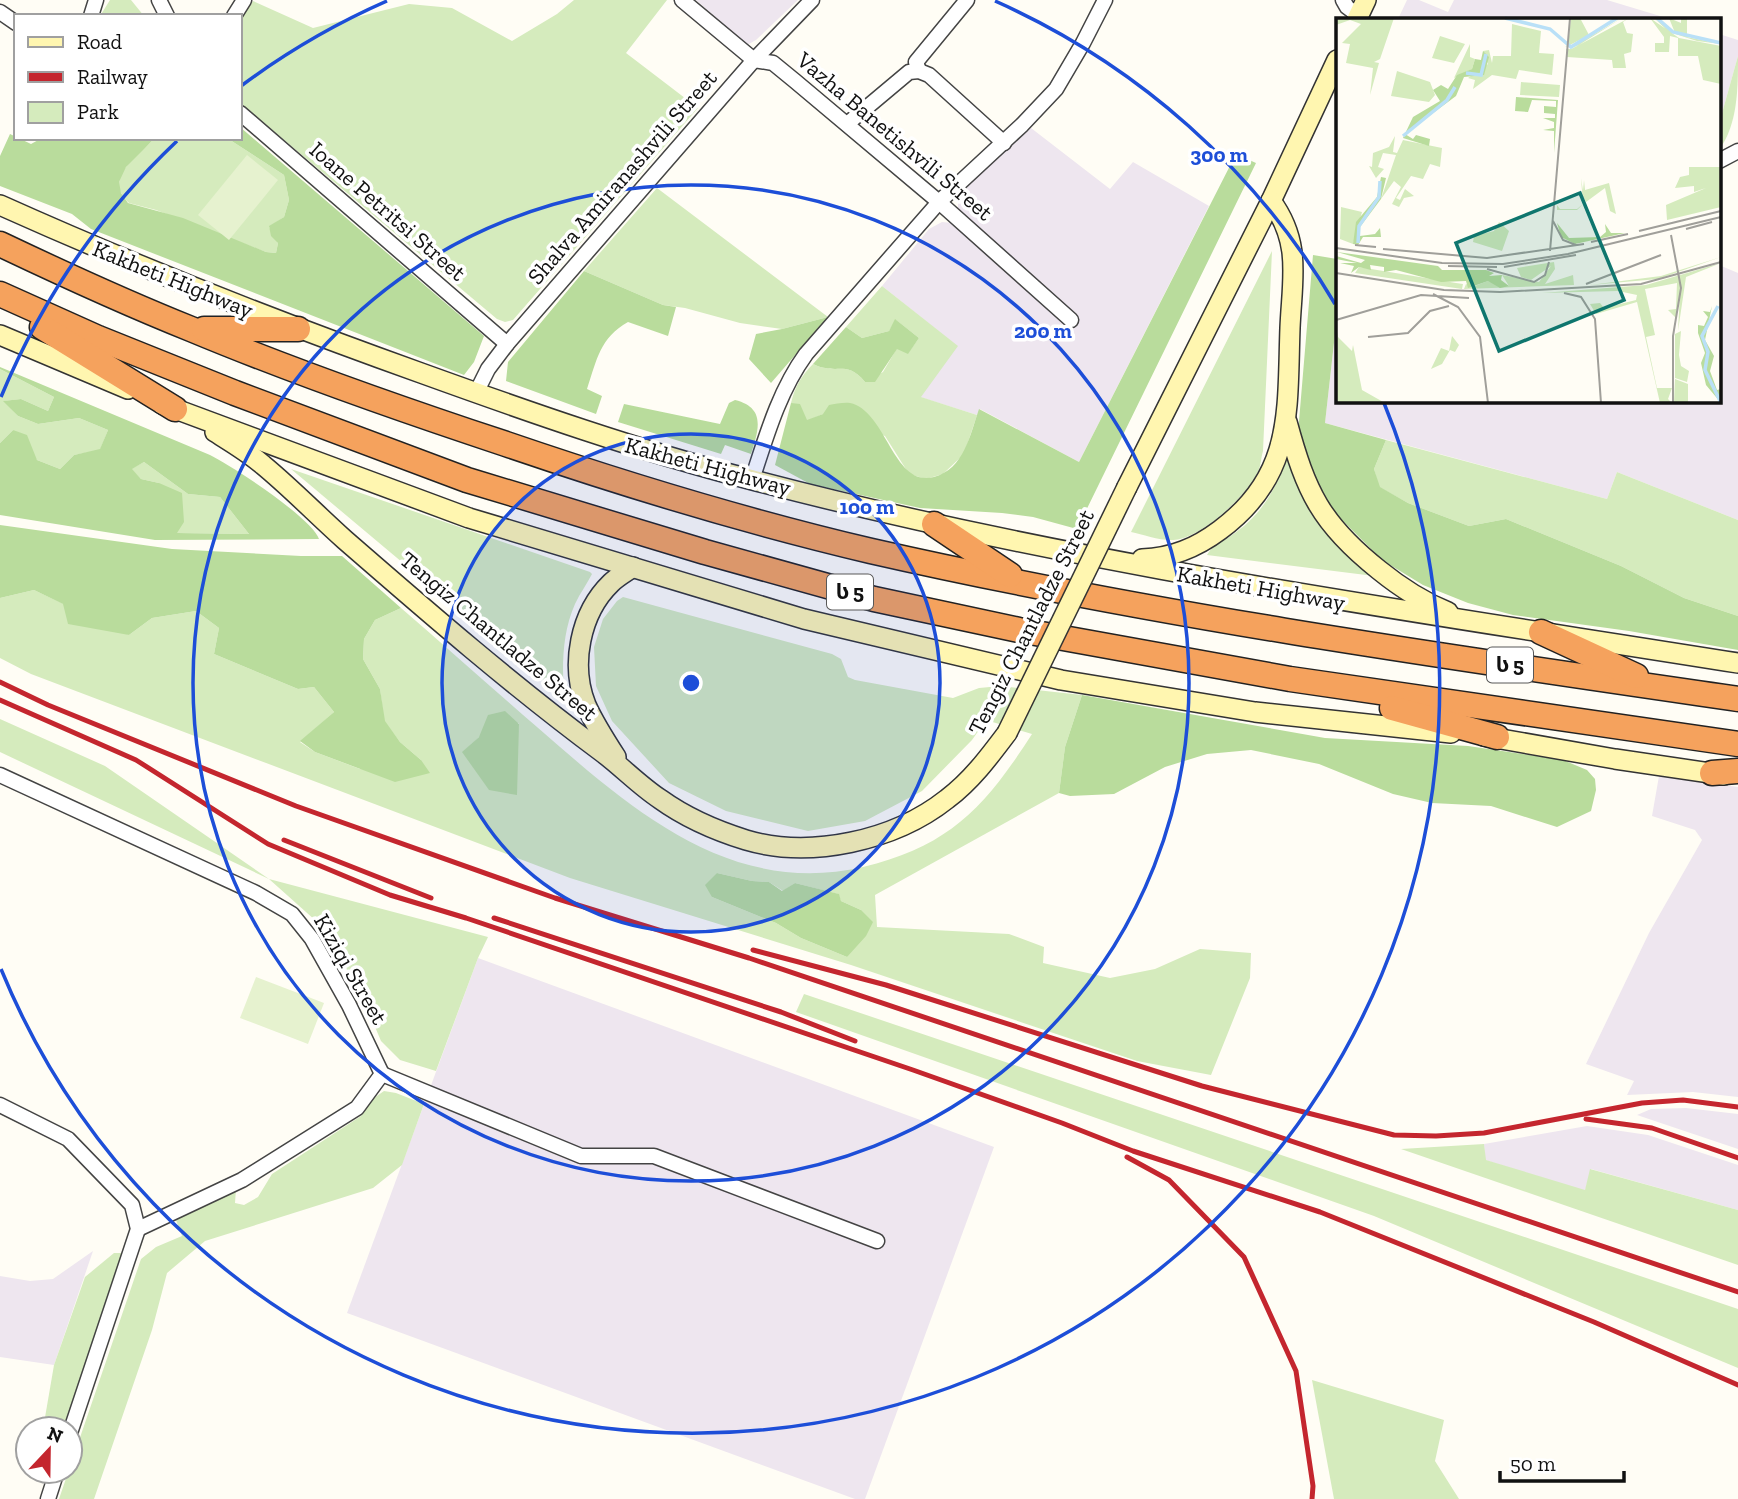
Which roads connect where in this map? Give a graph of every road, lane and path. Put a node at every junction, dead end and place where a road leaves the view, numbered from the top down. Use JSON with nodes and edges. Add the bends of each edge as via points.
{"nodes":[{"id":1,"x":682,"y":0,"type":"edge"},
{"id":2,"x":812,"y":0,"type":"edge"},
{"id":3,"x":967,"y":0,"type":"edge"},
{"id":4,"x":1105,"y":0,"type":"edge"},
{"id":5,"x":1343,"y":0,"type":"edge"},
{"id":6,"x":1361,"y":12,"type":"edge"},
{"id":7,"x":754,"y":60,"type":"junction"},
{"id":8,"x":1336,"y":65,"type":"edge"},
{"id":9,"x":919,"y":71,"type":"junction"},
{"id":10,"x":1332,"y":85,"type":"edge"},
{"id":11,"x":242,"y":115,"type":"edge"},
{"id":12,"x":847,"y":124,"type":"junction"},
{"id":13,"x":1004,"y":143,"type":"junction"},
{"id":14,"x":1738,"y":151,"type":"edge"},
{"id":15,"x":1720,"y":160,"type":"edge"},
{"id":16,"x":1271,"y":201,"type":"junction"},
{"id":17,"x":939,"y":202,"type":"junction"},
{"id":18,"x":0,"y":205,"type":"edge"},
{"id":19,"x":0,"y":244,"type":"edge"},
{"id":20,"x":0,"y":294,"type":"edge"},
{"id":21,"x":0,"y":301,"type":"edge"},
{"id":22,"x":1071,"y":320,"type":"dead end"},
{"id":23,"x":298,"y":328,"type":"junction"},
{"id":24,"x":191,"y":329,"type":"junction"},
{"id":25,"x":0,"y":335,"type":"edge"},
{"id":26,"x":507,"y":344,"type":"junction"},
{"id":27,"x":476,"y":393,"type":"junction"},
{"id":28,"x":183,"y":412,"type":"junction"},
{"id":29,"x":1287,"y":421,"type":"junction"},
{"id":30,"x":752,"y":480,"type":"junction"},
{"id":31,"x":934,"y":524,"type":"junction"},
{"id":32,"x":1106,"y":559,"type":"junction"},
{"id":33,"x":633,"y":567,"type":"junction"},
{"id":34,"x":1023,"y":583,"type":"junction"},
{"id":35,"x":1482,"y":624,"type":"junction"},
{"id":36,"x":1541,"y":632,"type":"junction"},
{"id":37,"x":1738,"y":663,"type":"edge"},
{"id":38,"x":1290,"y":679,"type":"junction"},
{"id":39,"x":1659,"y":687,"type":"junction"},
{"id":40,"x":1738,"y":699,"type":"edge"},
{"id":41,"x":1497,"y":737,"type":"junction"},
{"id":42,"x":1738,"y":744,"type":"edge"},
{"id":43,"x":625,"y":769,"type":"junction"},
{"id":44,"x":1738,"y":771,"type":"edge"},
{"id":45,"x":1712,"y":773,"type":"junction"},
{"id":46,"x":0,"y":775,"type":"edge"},
{"id":47,"x":1738,"y":777,"type":"edge"},
{"id":48,"x":382,"y":1074,"type":"junction"},
{"id":49,"x":0,"y":1105,"type":"edge"},
{"id":50,"x":138,"y":1229,"type":"junction"},
{"id":51,"x":877,"y":1241,"type":"dead end"},
{"id":52,"x":76,"y":1415,"type":"edge"}],
"edges":[{"from":1,"to":7,"type":"street","name":"Vazha Banetishvili Street"},
{"from":2,"to":7,"type":"street","name":"Shalva Amiranashvili Street"},
{"from":3,"to":9,"type":"street","via":[[916,62]]},
{"from":4,"to":13,"type":"street","via":[[1056,89]]},
{"from":5,"to":6,"type":"street","via":[[1347,8]]},
{"from":7,"to":12,"type":"street","name":"Vazha Banetishvili Street","via":[[773,63]]},
{"from":7,"to":26,"type":"street","name":"Shalva Amiranashvili Street"},
{"from":8,"to":10,"type":"street","name":"Tengiz Chantladze Street"},
{"from":9,"to":12,"type":"street","via":[[909,72]]},
{"from":9,"to":13,"type":"street"},
{"from":10,"to":16,"type":"street","name":"Tengiz Chantladze Street"},
{"from":11,"to":26,"type":"street","name":"Ioane Petritsi Street"},
{"from":12,"to":17,"type":"street","name":"Vazha Banetishvili Street"},
{"from":13,"to":17,"type":"street"},
{"from":14,"to":15,"type":"street"},
{"from":16,"to":29,"type":"street","name":"Tengiz Chantladze Street","via":[[1293,246]]},
{"from":16,"to":43,"type":"street","name":"Tengiz Chantladze Street","bridge":true,"via":[[1007,733],[978,772],[914,820],[867,839],[789,848],[747,840],[704,823],[660,799]]},
{"from":17,"to":22,"type":"street","name":"Vazha Banetishvili Street"},
{"from":17,"to":30,"type":"street","via":[[790,375]]},
{"from":18,"to":23,"type":"street","name":"Kakheti Highway"},
{"from":19,"to":24,"type":"highway","name":"Kakheti Highway","number":"ს 5"},
{"from":20,"to":38,"type":"highway","number":"ს 5","via":[[222,388],[467,480],[705,552],[887,601]]},
{"from":21,"to":28,"type":"highway"},
{"from":23,"to":24,"type":"highway"},
{"from":23,"to":27,"type":"street","name":"Kakheti Highway"},
{"from":24,"to":34,"type":"highway","name":"Kakheti Highway","number":"ს 5","via":[[399,408],[592,473],[869,550]]},
{"from":25,"to":28,"type":"street"},
{"from":26,"to":27,"type":"street","name":"Shalva Amiranashvili Street"},
{"from":27,"to":30,"type":"street","name":"Kakheti Highway"},
{"from":28,"to":33,"type":"street","via":[[469,518]]},
{"from":28,"to":43,"type":"street","name":"Tengiz Chantladze Street","via":[[261,463],[345,540]]},
{"from":29,"to":32,"type":"street","name":"Tengiz Chantladze Street","via":[[1267,481],[1228,525],[1189,550],[1168,557]]},
{"from":29,"to":35,"type":"street","name":"Tengiz Chantladze Street","via":[[1305,480],[1332,527],[1394,582],[1430,605]]},
{"from":30,"to":31,"type":"street","name":"Kakheti Highway"},
{"from":31,"to":32,"type":"street","name":"Kakheti Highway"},
{"from":31,"to":34,"type":"highway"},
{"from":32,"to":35,"type":"street","name":"Kakheti Highway"},
{"from":33,"to":41,"type":"street","via":[[804,619],[1061,680],[1255,712]]},
{"from":33,"to":43,"type":"street","via":[[611,583],[590,610],[580,640],[580,682],[586,704]]},
{"from":34,"to":39,"type":"highway","name":"Kakheti Highway","number":"ს 5","via":[[1269,629]]},
{"from":35,"to":36,"type":"street","name":"Kakheti Highway"},
{"from":36,"to":37,"type":"street","name":"Kakheti Highway"},
{"from":36,"to":39,"type":"highway"},
{"from":38,"to":41,"type":"highway"},
{"from":38,"to":42,"type":"highway","number":"ს 5"},
{"from":39,"to":40,"type":"highway","name":"Kakheti Highway","number":"ს 5"},
{"from":41,"to":45,"type":"street"},
{"from":44,"to":45,"type":"highway"},
{"from":45,"to":47,"type":"street"},
{"from":46,"to":48,"type":"street","name":"Kiziqi Street","via":[[292,914],[316,946]]},
{"from":48,"to":50,"type":"street","via":[[357,1108],[243,1180]]},
{"from":48,"to":51,"type":"street","via":[[581,1156],[654,1156]]},
{"from":49,"to":50,"type":"street","via":[[68,1139],[132,1205]]},
{"from":50,"to":52,"type":"street"}]}
